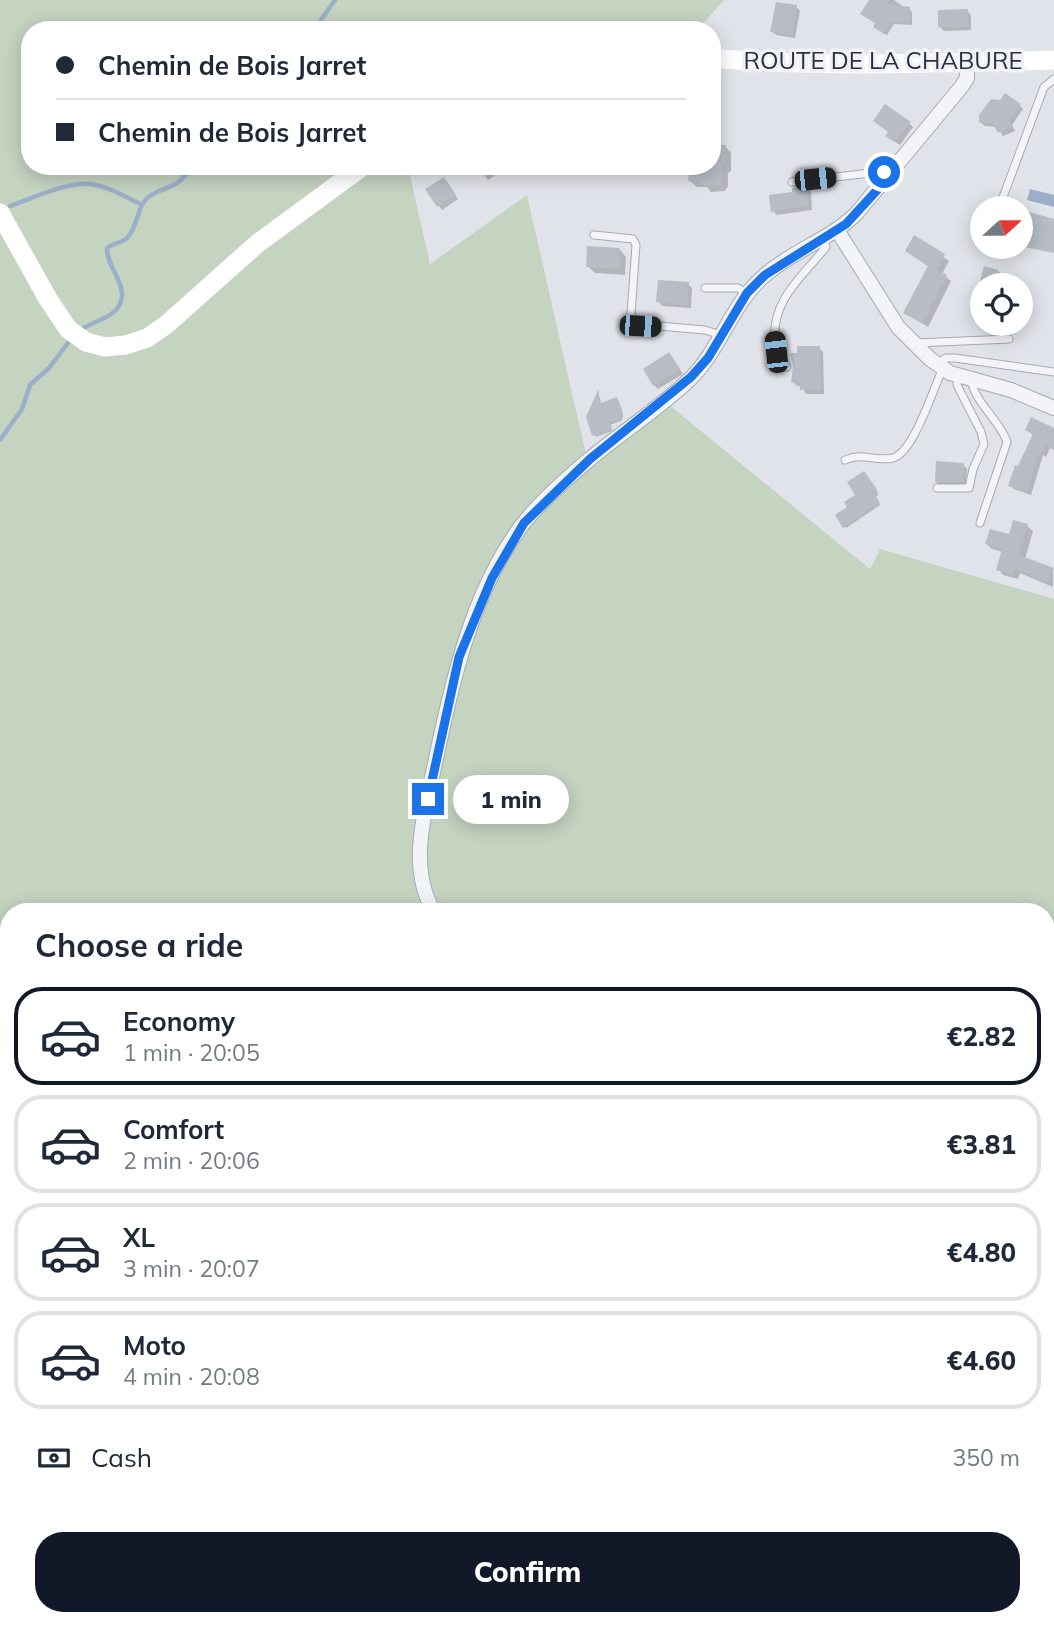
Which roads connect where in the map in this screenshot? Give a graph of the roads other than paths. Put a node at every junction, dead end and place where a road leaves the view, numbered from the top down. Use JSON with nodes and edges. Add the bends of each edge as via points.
{"nodes":[{"id":1,"x":721,"y":59,"type":"edge"},
{"id":2,"x":1054,"y":60,"type":"edge"},
{"id":3,"x":967,"y":63,"type":"junction"},
{"id":4,"x":1054,"y":79,"type":"edge"},
{"id":5,"x":351,"y":175,"type":"edge"},
{"id":6,"x":890,"y":176,"type":"junction"},
{"id":7,"x":792,"y":182,"type":"dead end"},
{"id":8,"x":1003,"y":196,"type":"edge"},
{"id":9,"x":0,"y":213,"type":"edge"},
{"id":10,"x":837,"y":230,"type":"junction"},
{"id":11,"x":594,"y":235,"type":"dead end"},
{"id":12,"x":823,"y":238,"type":"junction"},
{"id":13,"x":705,"y":288,"type":"dead end"},
{"id":14,"x":747,"y":293,"type":"junction"},
{"id":15,"x":722,"y":335,"type":"junction"},
{"id":16,"x":1009,"y":339,"type":"dead end"},
{"id":17,"x":912,"y":343,"type":"junction"},
{"id":18,"x":940,"y":366,"type":"junction"},
{"id":19,"x":787,"y":368,"type":"dead end"},
{"id":20,"x":1054,"y":372,"type":"edge"},
{"id":21,"x":965,"y":377,"type":"junction"},
{"id":22,"x":1054,"y":408,"type":"edge"},
{"id":23,"x":845,"y":460,"type":"dead end"},
{"id":24,"x":937,"y":488,"type":"dead end"},
{"id":25,"x":980,"y":523,"type":"dead end"},
{"id":26,"x":430,"y":903,"type":"edge"}],
"edges":[{"from":1,"to":3,"type":"main road","name":"ROUTE DE LA CHABURE"},
{"from":2,"to":3,"type":"main road","name":"ROUTE DE LA CHABURE"},
{"from":3,"to":6,"type":"street","via":[[962,86]]},
{"from":4,"to":8,"type":"lane","via":[[1044,87]]},
{"from":5,"to":9,"type":"main road","via":[[258,243],[166,325],[126,345],[105,347],[86,342],[68,329]]},
{"from":6,"to":7,"type":"lane","via":[[884,172]]},
{"from":6,"to":10,"type":"street"},
{"from":10,"to":12,"type":"street"},
{"from":10,"to":17,"type":"street"},
{"from":11,"to":15,"type":"lane","via":[[627,237],[636,245],[631,314],[635,324]]},
{"from":12,"to":14,"type":"street","via":[[765,275]]},
{"from":12,"to":19,"type":"lane","via":[[826,247],[794,284],[776,316],[776,352]]},
{"from":13,"to":14,"type":"lane","via":[[738,288]]},
{"from":14,"to":15,"type":"street"},
{"from":15,"to":26,"type":"street","via":[[691,377],[590,459],[524,523],[492,578],[459,657],[432,779],[421,838],[421,883]]},
{"from":16,"to":17,"type":"lane"},
{"from":17,"to":18,"type":"street"},
{"from":18,"to":20,"type":"lane","via":[[946,358],[955,358]]},
{"from":18,"to":21,"type":"street"},
{"from":18,"to":23,"type":"lane","via":[[904,451],[891,458]]},
{"from":21,"to":22,"type":"street"},
{"from":21,"to":24,"type":"lane","via":[[957,385],[984,444],[968,488]]},
{"from":21,"to":25,"type":"lane","via":[[1007,442]]}]}
